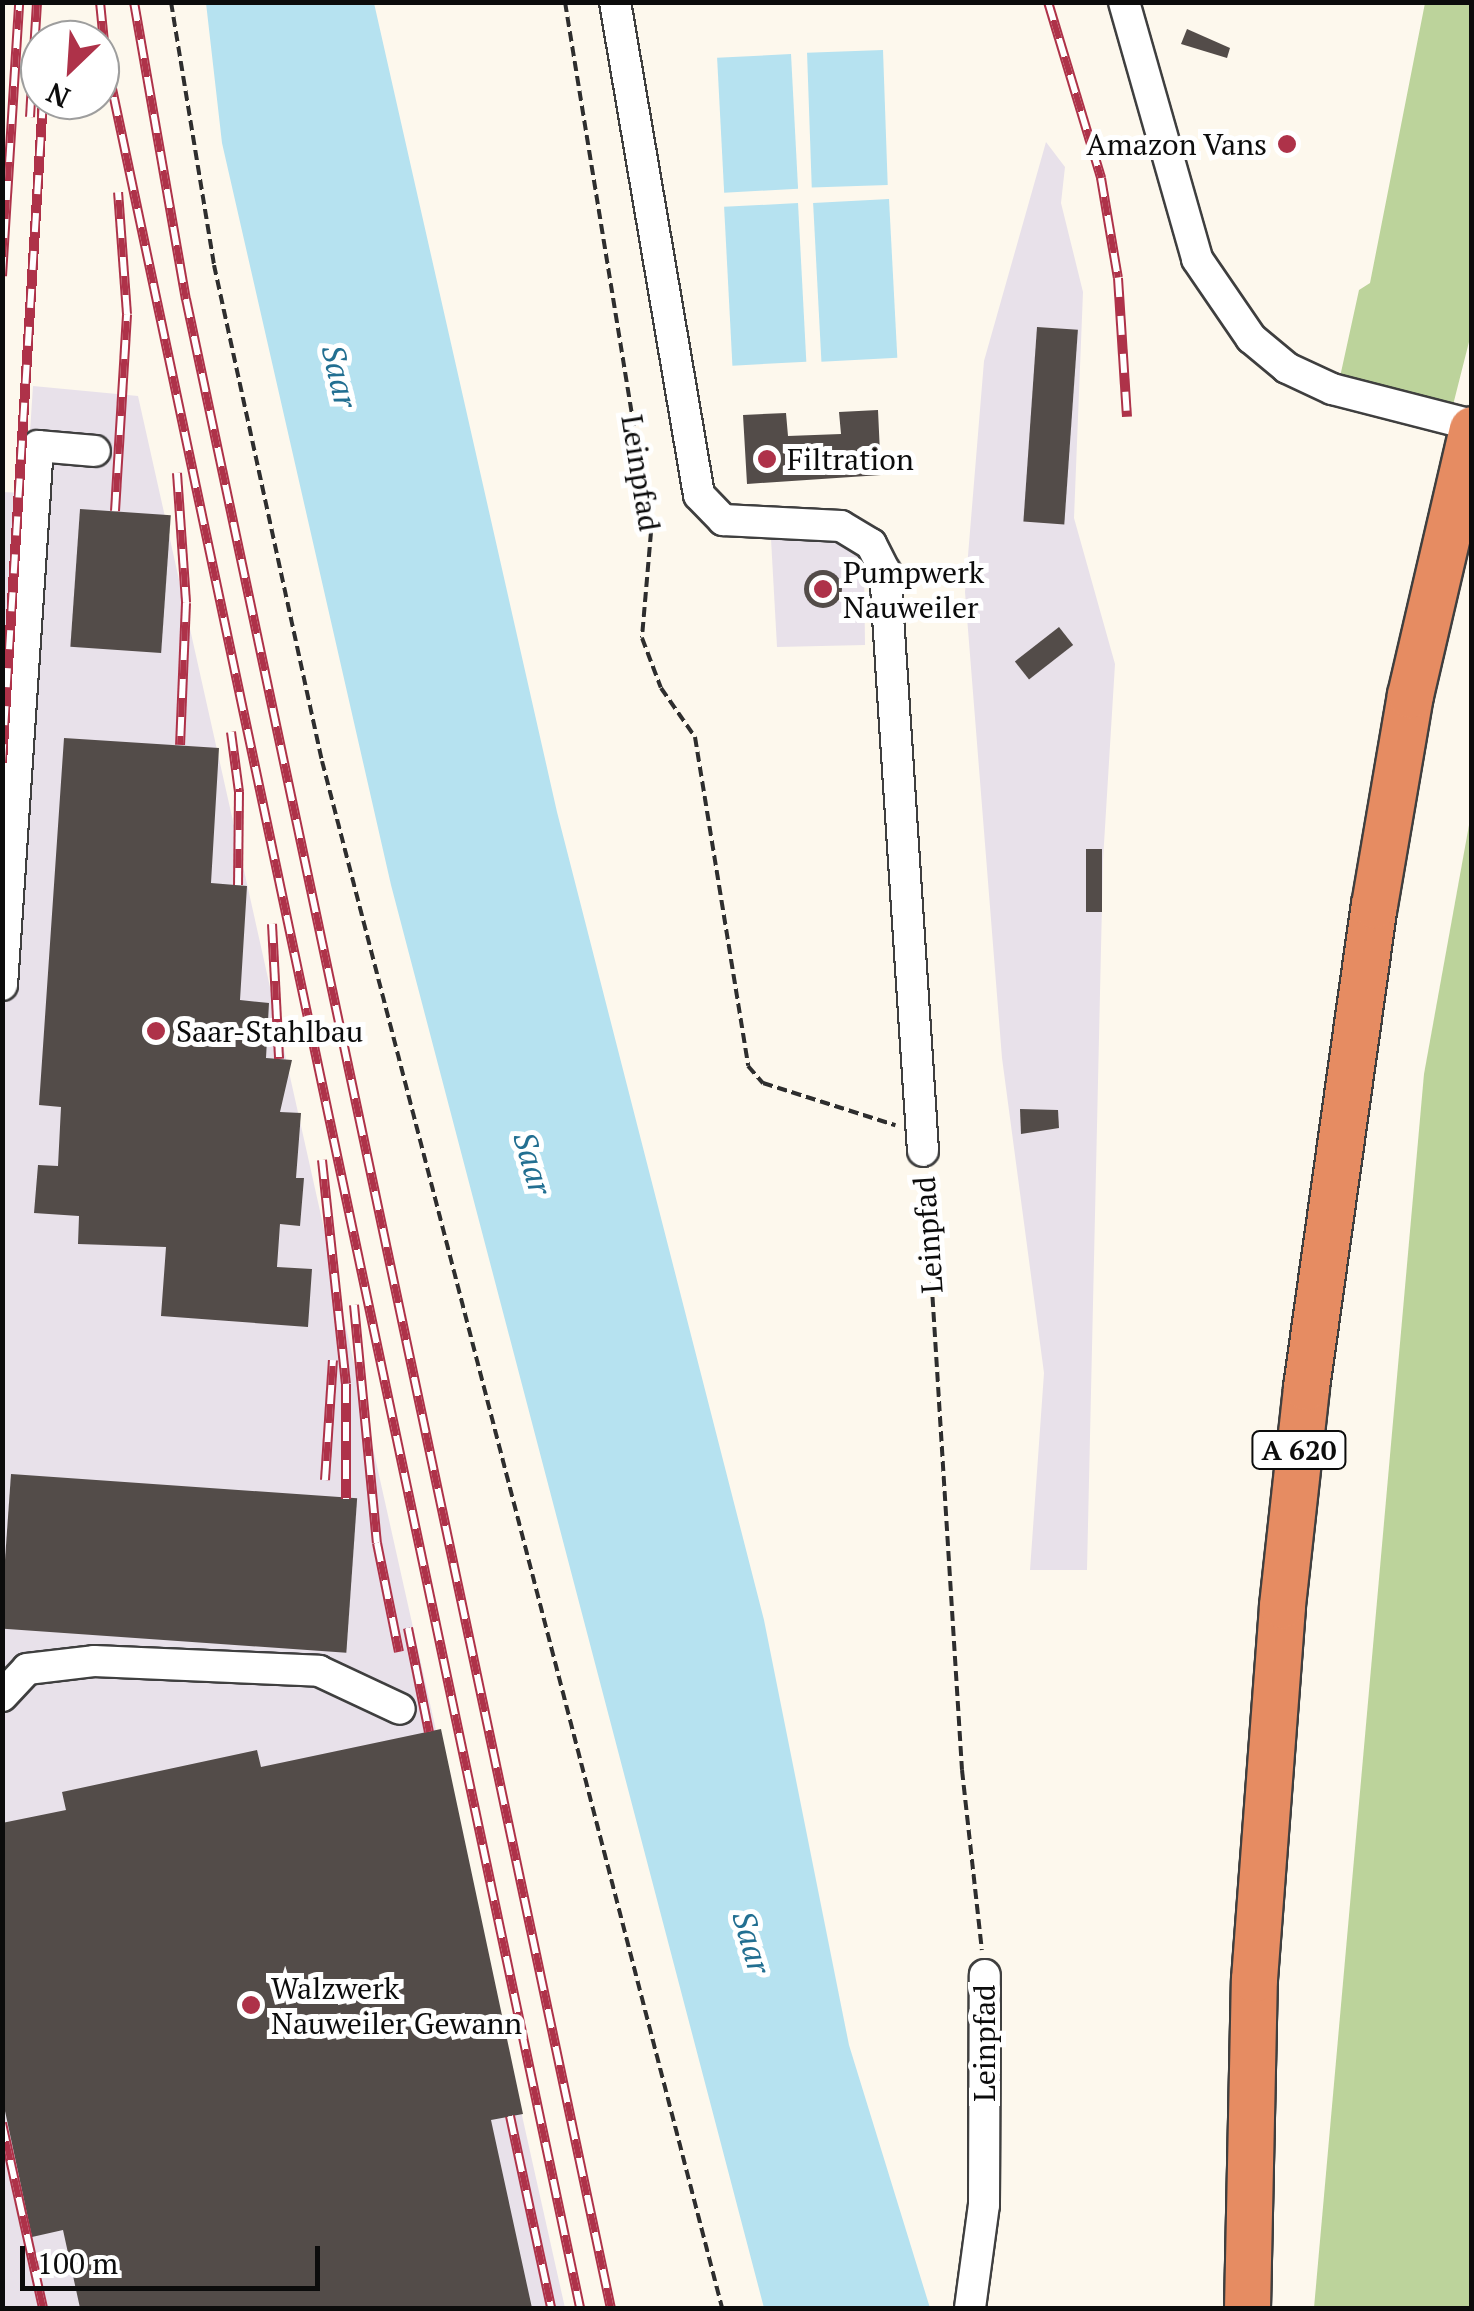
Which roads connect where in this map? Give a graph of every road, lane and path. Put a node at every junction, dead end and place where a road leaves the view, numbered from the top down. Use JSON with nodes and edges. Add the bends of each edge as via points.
{"nodes":[{"id":1,"x":171,"y":2,"type":"edge"},
{"id":2,"x":564,"y":2,"type":"edge"},
{"id":3,"x":616,"y":2,"type":"edge"},
{"id":4,"x":1124,"y":2,"type":"edge"},
{"id":5,"x":1472,"y":427,"type":"edge"},
{"id":6,"x":96,"y":451,"type":"dead end"},
{"id":7,"x":1472,"y":552,"type":"edge"},
{"id":8,"x":1446,"y":602,"type":"junction"},
{"id":9,"x":2,"y":986,"type":"edge"},
{"id":10,"x":923,"y":1151,"type":"junction"},
{"id":11,"x":2,"y":1696,"type":"edge"},
{"id":12,"x":400,"y":1709,"type":"dead end"},
{"id":13,"x":985,"y":1975,"type":"joint"},
{"id":14,"x":722,"y":2308,"type":"edge"},
{"id":15,"x":970,"y":2308,"type":"edge"},
{"id":16,"x":1247,"y":2308,"type":"edge"},
{"id":17,"x":1274,"y":2308,"type":"edge"}],
"edges":[{"from":1,"to":14,"type":"path","via":[[214,265],[322,762]]},
{"from":2,"to":10,"type":"path","name":"Leinpfad","via":[[651,532],[645,653],[696,736],[748,1066],[763,1084],[898,1126]]},
{"from":3,"to":10,"type":"street","via":[[699,495],[723,520],[841,526],[872,544],[885,571]]},
{"from":4,"to":5,"type":"street","via":[[1197,259],[1251,338],[1286,368],[1332,389]]},
{"from":5,"to":8,"type":"highway","number":"A 620"},
{"from":6,"to":9,"type":"street","via":[[38,446]]},
{"from":7,"to":8,"type":"highway","number":"A 620"},
{"from":8,"to":16,"type":"highway","number":"A 620","via":[[1410,695],[1341,1119],[1282,1605],[1254,1979]]},
{"from":8,"to":17,"type":"highway","number":"A 620","via":[[1331,1391],[1283,1973]]},
{"from":10,"to":13,"type":"path","name":"Leinpfad","via":[[962,1770]]},
{"from":11,"to":12,"type":"street","via":[[28,1669],[94,1661],[319,1671]]},
{"from":13,"to":15,"type":"street","name":"Leinpfad","via":[[984,2205]]}]}
